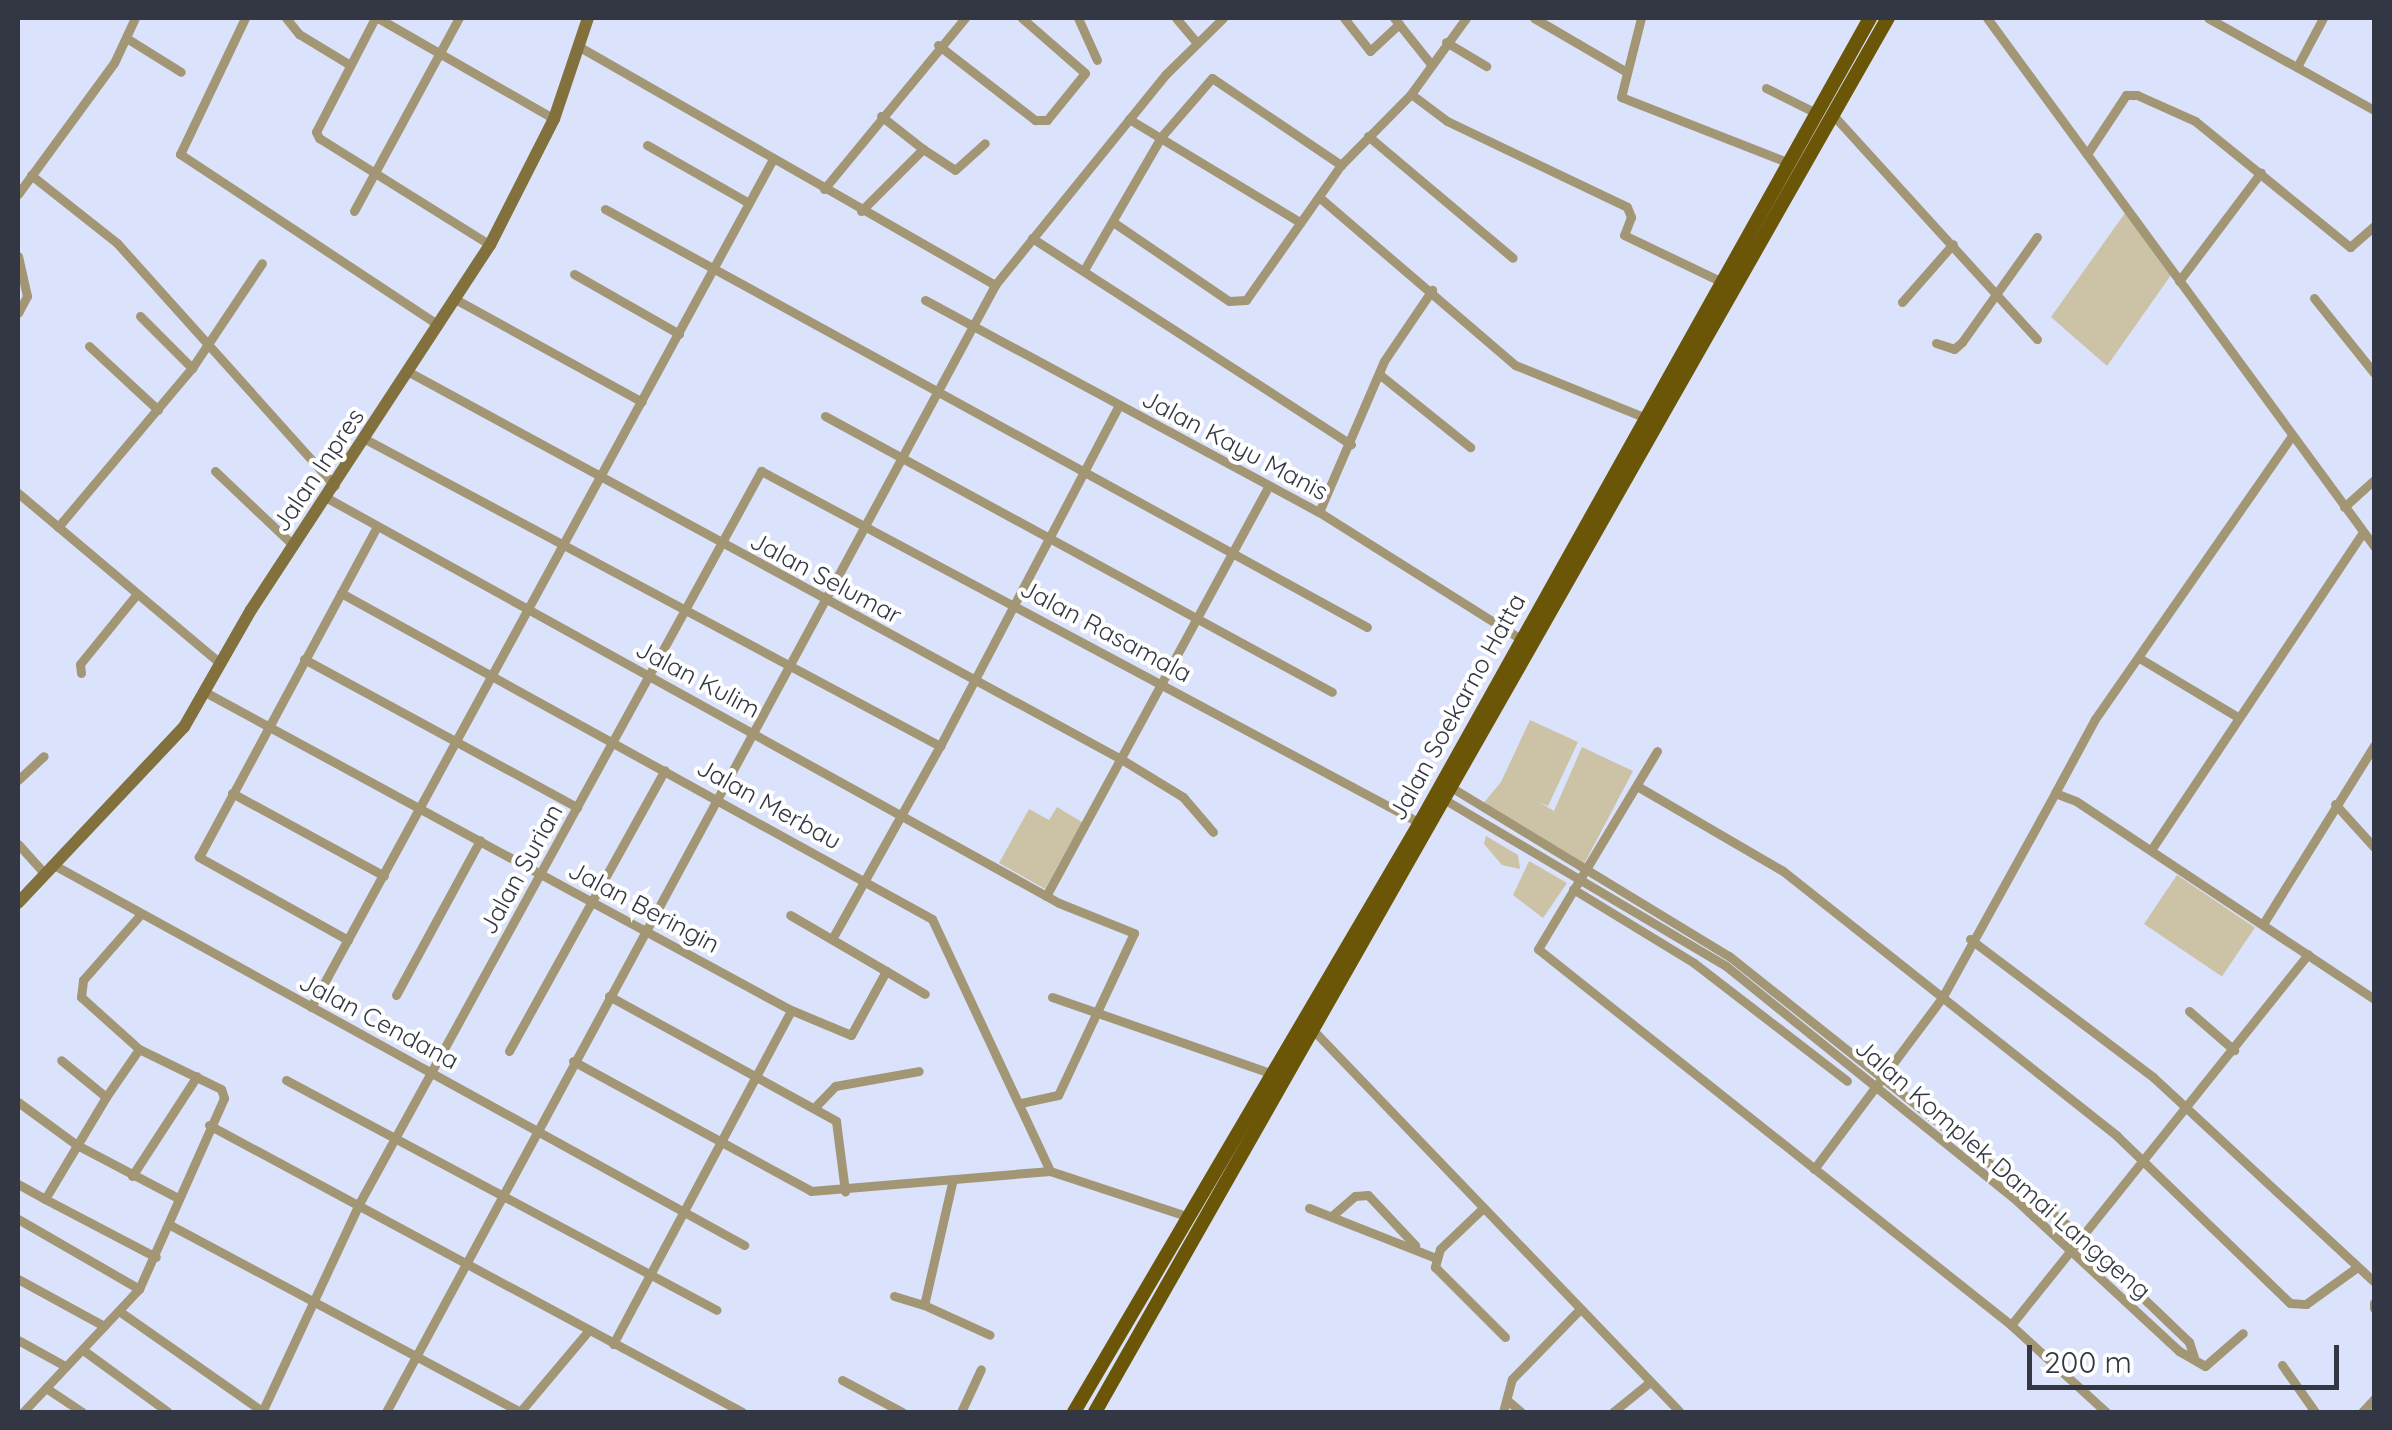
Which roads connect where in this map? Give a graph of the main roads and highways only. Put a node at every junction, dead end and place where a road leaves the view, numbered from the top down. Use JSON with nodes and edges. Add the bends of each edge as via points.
{"nodes":[{"id":1,"x":588,"y":18,"type":"edge"},
{"id":2,"x":1870,"y":18,"type":"edge"},
{"id":3,"x":1888,"y":18,"type":"edge"},
{"id":4,"x":1678,"y":356,"type":"junction"},
{"id":5,"x":1693,"y":369,"type":"junction"},
{"id":6,"x":18,"y":903,"type":"edge"},
{"id":7,"x":1150,"y":1282,"type":"junction"},
{"id":8,"x":1166,"y":1291,"type":"junction"},
{"id":9,"x":1074,"y":1412,"type":"edge"},
{"id":10,"x":1094,"y":1412,"type":"edge"}],
"edges":[{"from":1,"to":6,"type":"main road","name":"Jalan Inpres","via":[[554,120],[490,246],[333,494],[293,545],[174,740]]},
{"from":2,"to":4,"type":"main road","name":"Jalan Soekarno Hatta"},
{"from":3,"to":5,"type":"main road","name":"Jalan Soekarno Hatta"},
{"from":4,"to":5,"type":"main road"},
{"from":4,"to":7,"type":"main road","name":"Jalan Soekarno Hatta","via":[[1420,822]]},
{"from":5,"to":8,"type":"main road","name":"Jalan Soekarno Hatta"},
{"from":7,"to":8,"type":"main road"},
{"from":7,"to":9,"type":"main road","name":"Jalan Soekarno Hatta"},
{"from":8,"to":10,"type":"main road","name":"Jalan Soekarno Hatta"}]}
